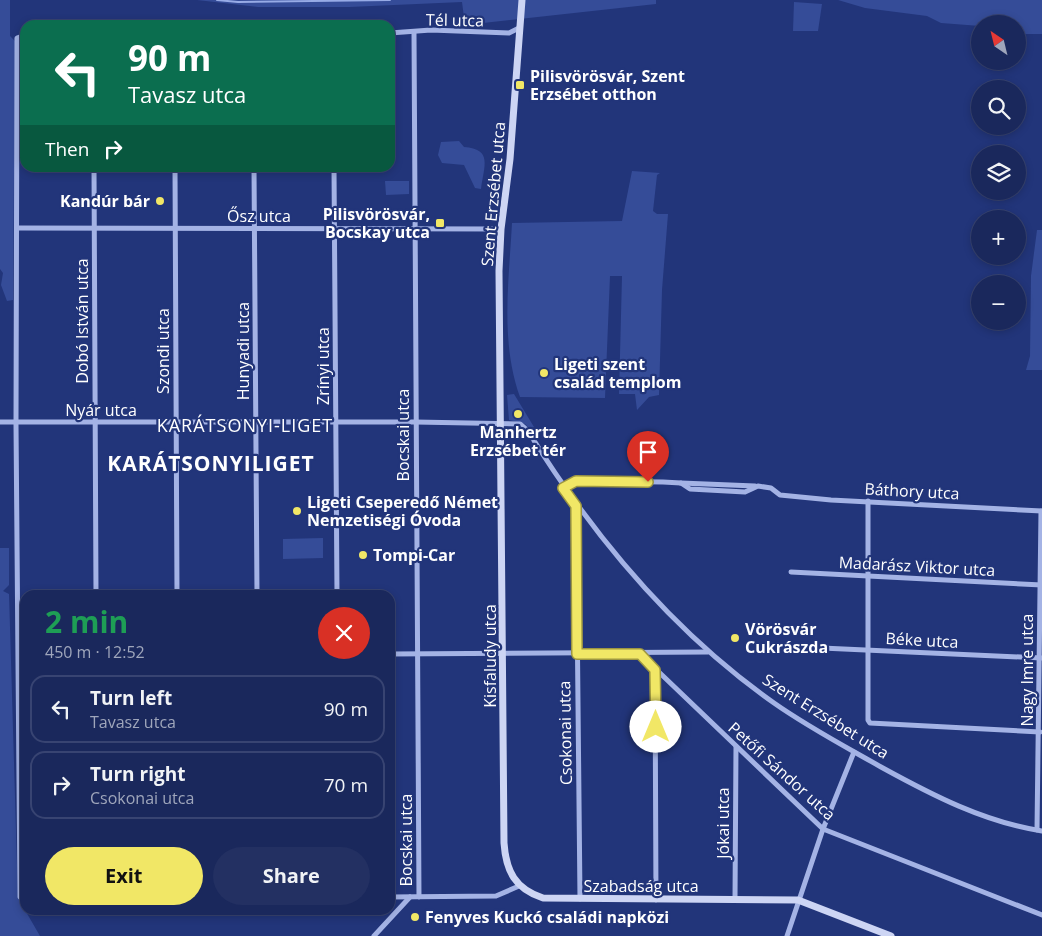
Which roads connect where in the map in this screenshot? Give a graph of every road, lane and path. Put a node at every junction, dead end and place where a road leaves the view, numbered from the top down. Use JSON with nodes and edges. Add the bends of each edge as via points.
{"nodes":[{"id":1,"x":522,"y":0,"type":"edge"},
{"id":2,"x":519,"y":28,"type":"junction"},
{"id":3,"x":395,"y":33,"type":"edge"},
{"id":4,"x":414,"y":33,"type":"junction"},
{"id":5,"x":20,"y":37,"type":"edge"},
{"id":6,"x":94,"y":172,"type":"edge"},
{"id":7,"x":174,"y":172,"type":"edge"},
{"id":8,"x":254,"y":172,"type":"edge"},
{"id":9,"x":334,"y":172,"type":"edge"},
{"id":10,"x":18,"y":228,"type":"junction"},
{"id":11,"x":94,"y":228,"type":"junction"},
{"id":12,"x":175,"y":228,"type":"junction"},
{"id":13,"x":255,"y":228,"type":"junction"},
{"id":14,"x":334,"y":228,"type":"junction"},
{"id":15,"x":415,"y":228,"type":"junction"},
{"id":16,"x":500,"y":229,"type":"junction"},
{"id":17,"x":0,"y":422,"type":"edge"},
{"id":18,"x":414,"y":422,"type":"junction"},
{"id":19,"x":95,"y":423,"type":"junction"},
{"id":20,"x":176,"y":423,"type":"junction"},
{"id":21,"x":256,"y":423,"type":"junction"},
{"id":22,"x":336,"y":423,"type":"junction"},
{"id":23,"x":502,"y":423,"type":"junction"},
{"id":24,"x":16,"y":424,"type":"junction"},
{"id":25,"x":681,"y":483,"type":"junction"},
{"id":26,"x":755,"y":486,"type":"junction"},
{"id":27,"x":563,"y":488,"type":"junction"},
{"id":28,"x":868,"y":501,"type":"junction"},
{"id":29,"x":576,"y":506,"type":"junction"},
{"id":30,"x":1042,"y":511,"type":"edge"},
{"id":31,"x":791,"y":572,"type":"dead end"},
{"id":32,"x":868,"y":575,"type":"junction"},
{"id":33,"x":1041,"y":585,"type":"edge"},
{"id":34,"x":20,"y":590,"type":"edge"},
{"id":35,"x":96,"y":590,"type":"edge"},
{"id":36,"x":177,"y":590,"type":"edge"},
{"id":37,"x":257,"y":590,"type":"edge"},
{"id":38,"x":337,"y":590,"type":"edge"},
{"id":39,"x":800,"y":648,"type":"dead end"},
{"id":40,"x":868,"y":649,"type":"junction"},
{"id":41,"x":708,"y":652,"type":"junction"},
{"id":42,"x":395,"y":654,"type":"edge"},
{"id":43,"x":418,"y":654,"type":"junction"},
{"id":44,"x":504,"y":654,"type":"junction"},
{"id":45,"x":577,"y":654,"type":"junction"},
{"id":46,"x":640,"y":654,"type":"junction"},
{"id":47,"x":1041,"y":658,"type":"edge"},
{"id":48,"x":655,"y":670,"type":"junction"},
{"id":49,"x":1040,"y":732,"type":"junction"},
{"id":50,"x":736,"y":746,"type":"junction"},
{"id":51,"x":1041,"y":747,"type":"edge"},
{"id":52,"x":854,"y":752,"type":"junction"},
{"id":53,"x":823,"y":829,"type":"junction"},
{"id":54,"x":1040,"y":830,"type":"edge"},
{"id":55,"x":519,"y":886,"type":"junction"},
{"id":56,"x":395,"y":897,"type":"edge"},
{"id":57,"x":418,"y":897,"type":"junction"},
{"id":58,"x":410,"y":898,"type":"junction"},
{"id":59,"x":580,"y":899,"type":"junction"},
{"id":60,"x":656,"y":900,"type":"junction"},
{"id":61,"x":735,"y":900,"type":"junction"},
{"id":62,"x":798,"y":900,"type":"junction"},
{"id":63,"x":395,"y":914,"type":"edge"},
{"id":64,"x":394,"y":915,"type":"edge"},
{"id":65,"x":1042,"y":915,"type":"edge"},
{"id":66,"x":374,"y":936,"type":"edge"},
{"id":67,"x":787,"y":936,"type":"edge"},
{"id":68,"x":891,"y":936,"type":"edge"}],
"edges":[{"from":1,"to":2,"type":"street","name":"Szent Erzsébet utca"},
{"from":2,"to":4,"type":"street","name":"Tél utca","via":[[510,32],[431,30]]},
{"from":2,"to":16,"type":"street","name":"Szent Erzsébet utca","via":[[510,159]]},
{"from":3,"to":4,"type":"street","name":"Tél utca"},
{"from":4,"to":15,"type":"street","name":"Bocskai utca"},
{"from":5,"to":10,"type":"street","via":[[17,38]]},
{"from":6,"to":11,"type":"street","name":"Dobó István utca"},
{"from":7,"to":12,"type":"street","name":"Szondi utca"},
{"from":8,"to":13,"type":"street","name":"Hunyadi utca"},
{"from":9,"to":14,"type":"street","name":"Zrínyi utca"},
{"from":10,"to":11,"type":"street","name":"Ősz utca"},
{"from":10,"to":24,"type":"street"},
{"from":11,"to":12,"type":"street","name":"Ősz utca"},
{"from":11,"to":19,"type":"street","name":"Dobó István utca"},
{"from":12,"to":13,"type":"street","name":"Ősz utca"},
{"from":12,"to":20,"type":"street","name":"Szondi utca"},
{"from":13,"to":14,"type":"street","name":"Ősz utca"},
{"from":13,"to":21,"type":"street","name":"Hunyadi utca"},
{"from":14,"to":15,"type":"street","name":"Ősz utca"},
{"from":14,"to":22,"type":"street","name":"Zrínyi utca"},
{"from":15,"to":16,"type":"street","name":"Ősz utca"},
{"from":15,"to":18,"type":"street","name":"Bocskai utca"},
{"from":16,"to":23,"type":"street","name":"Szent Erzsébet utca"},
{"from":17,"to":24,"type":"street","name":"Nyár utca"},
{"from":18,"to":22,"type":"street","name":"Nyár utca"},
{"from":18,"to":23,"type":"street","name":"Nyár utca"},
{"from":18,"to":43,"type":"street","name":"Bocskai utca"},
{"from":19,"to":20,"type":"street","name":"Nyár utca"},
{"from":19,"to":24,"type":"street","name":"Nyár utca"},
{"from":19,"to":35,"type":"street","name":"Dobó István utca"},
{"from":20,"to":21,"type":"street","name":"Nyár utca"},
{"from":20,"to":36,"type":"street","name":"Szondi utca"},
{"from":21,"to":22,"type":"street","name":"Nyár utca"},
{"from":21,"to":37,"type":"street","name":"Hunyadi utca"},
{"from":22,"to":38,"type":"street","name":"Zrínyi utca"},
{"from":23,"to":27,"type":"street","name":"Szent Erzsébet utca","via":[[522,426]]},
{"from":23,"to":44,"type":"street","name":"Kisfaludy utca"},
{"from":24,"to":34,"type":"street"},
{"from":25,"to":26,"type":"street"},
{"from":25,"to":26,"type":"street","via":[[690,489],[746,492]]},
{"from":25,"to":27,"type":"street","via":[[576,481]]},
{"from":26,"to":28,"type":"street","name":"Báthory utca","via":[[771,488],[780,495]]},
{"from":27,"to":29,"type":"street","name":"Szent Erzsébet utca"},
{"from":28,"to":30,"type":"street","name":"Báthory utca"},
{"from":28,"to":32,"type":"street"},
{"from":29,"to":41,"type":"street","name":"Szent Erzsébet utca","via":[[668,614]]},
{"from":29,"to":45,"type":"street","name":"Csokonai utca"},
{"from":30,"to":33,"type":"street","name":"Nagy Imre utca"},
{"from":31,"to":32,"type":"street","name":"Madarász Viktor utca"},
{"from":32,"to":33,"type":"street","name":"Madarász Viktor utca"},
{"from":32,"to":40,"type":"street"},
{"from":33,"to":47,"type":"street","name":"Nagy Imre utca"},
{"from":39,"to":40,"type":"street","name":"Béke utca"},
{"from":40,"to":47,"type":"street","name":"Béke utca"},
{"from":40,"to":49,"type":"street","via":[[870,723]]},
{"from":41,"to":46,"type":"street"},
{"from":41,"to":52,"type":"street","name":"Szent Erzsébet utca","via":[[775,704]]},
{"from":42,"to":43,"type":"street"},
{"from":43,"to":44,"type":"street"},
{"from":43,"to":57,"type":"street","name":"Bocskai utca"},
{"from":44,"to":45,"type":"street"},
{"from":44,"to":55,"type":"street","name":"Kisfaludy utca","via":[[505,853],[510,874]]},
{"from":45,"to":46,"type":"street"},
{"from":45,"to":59,"type":"street","name":"Csokonai utca"},
{"from":46,"to":48,"type":"street","name":"Petőfi Sándor utca"},
{"from":47,"to":49,"type":"street","name":"Nagy Imre utca"},
{"from":48,"to":50,"type":"street","name":"Petőfi Sándor utca"},
{"from":48,"to":60,"type":"street"},
{"from":49,"to":51,"type":"street","name":"Nagy Imre utca"},
{"from":50,"to":53,"type":"street","name":"Petőfi Sándor utca"},
{"from":50,"to":61,"type":"street","name":"Jókai utca"},
{"from":51,"to":54,"type":"street","name":"Nagy Imre utca"},
{"from":52,"to":53,"type":"street"},
{"from":52,"to":54,"type":"street","name":"Szent Erzsébet utca","via":[[930,794],[963,808]]},
{"from":53,"to":62,"type":"street"},
{"from":53,"to":65,"type":"street","name":"Petőfi Sándor utca"},
{"from":55,"to":57,"type":"street","via":[[496,896]]},
{"from":55,"to":59,"type":"street","name":"Szabadság utca","via":[[543,898]]},
{"from":56,"to":58,"type":"street"},
{"from":57,"to":58,"type":"street"},
{"from":58,"to":63,"type":"street"},
{"from":59,"to":60,"type":"street","name":"Szabadság utca"},
{"from":60,"to":61,"type":"street","name":"Szabadság utca"},
{"from":61,"to":62,"type":"street","name":"Szabadság utca"},
{"from":62,"to":67,"type":"street"},
{"from":62,"to":68,"type":"street","name":"Szabadság utca"},
{"from":64,"to":66,"type":"street"}]}
